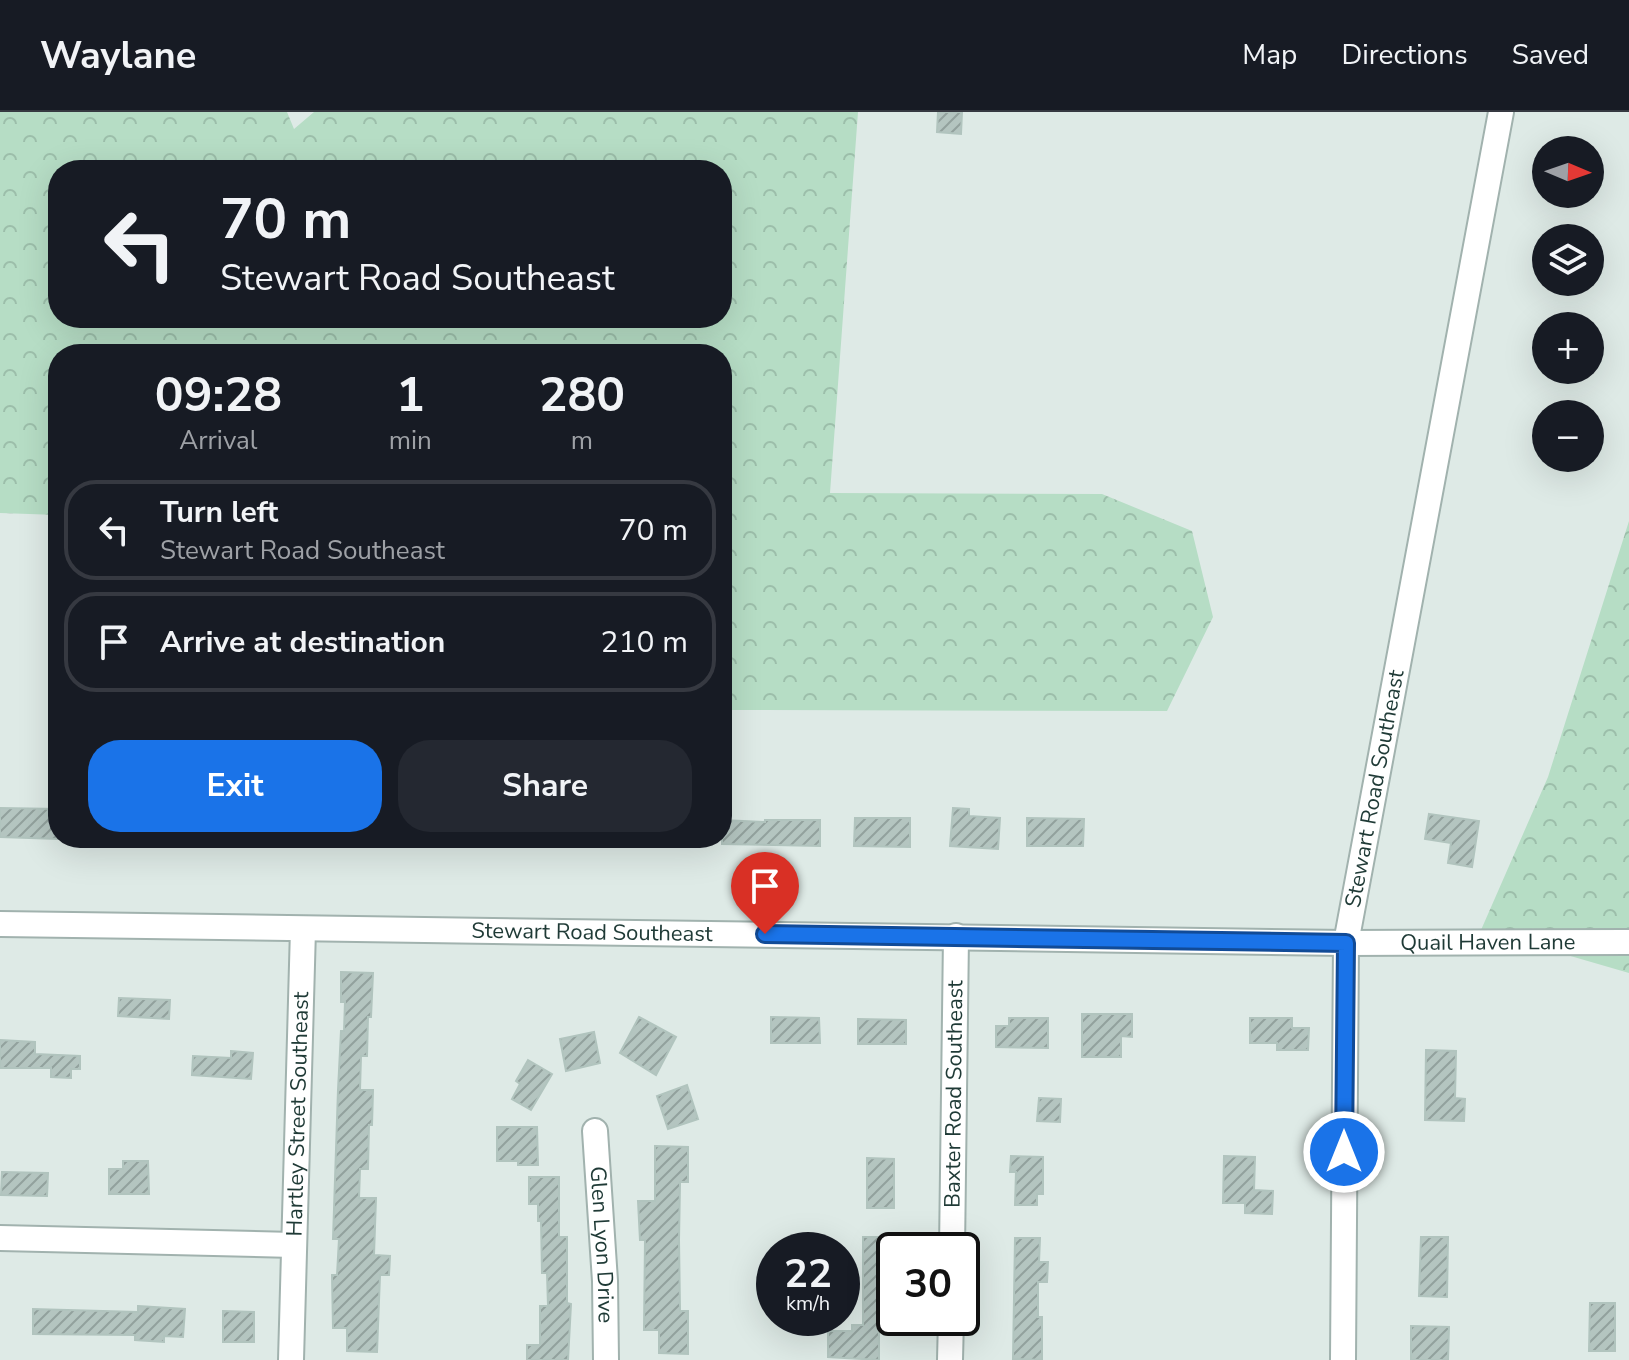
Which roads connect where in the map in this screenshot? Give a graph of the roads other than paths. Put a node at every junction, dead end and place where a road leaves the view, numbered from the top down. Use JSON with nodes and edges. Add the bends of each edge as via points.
{"nodes":[{"id":1,"x":1501,"y":112,"type":"edge"},
{"id":2,"x":0,"y":924,"type":"edge"},
{"id":3,"x":303,"y":929,"type":"junction"},
{"id":4,"x":956,"y":936,"type":"junction"},
{"id":5,"x":1629,"y":942,"type":"edge"},
{"id":6,"x":1346,"y":943,"type":"junction"},
{"id":7,"x":595,"y":1131,"type":"dead end"},
{"id":8,"x":952,"y":1232,"type":"edge"},
{"id":9,"x":0,"y":1238,"type":"edge"},
{"id":10,"x":294,"y":1245,"type":"junction"},
{"id":11,"x":951,"y":1336,"type":"edge"},
{"id":12,"x":291,"y":1360,"type":"edge"},
{"id":13,"x":606,"y":1360,"type":"edge"},
{"id":14,"x":950,"y":1360,"type":"edge"},
{"id":15,"x":1343,"y":1360,"type":"edge"}],
"edges":[{"from":1,"to":6,"type":"street","name":"Stewart Road Southeast"},
{"from":2,"to":3,"type":"street","name":"Stewart Road Southeast"},
{"from":3,"to":4,"type":"street","name":"Stewart Road Southeast"},
{"from":3,"to":10,"type":"street","name":"Hartley Street Southeast"},
{"from":4,"to":6,"type":"street","name":"Stewart Road Southeast"},
{"from":4,"to":8,"type":"street","name":"Baxter Road Southeast"},
{"from":5,"to":6,"type":"street","name":"Quail Haven Lane"},
{"from":6,"to":15,"type":"street"},
{"from":7,"to":13,"type":"street","name":"Glen Lyon Drive"},
{"from":9,"to":10,"type":"street","name":"Hartley Street Southeast"},
{"from":10,"to":12,"type":"street"},
{"from":11,"to":14,"type":"street"}]}
